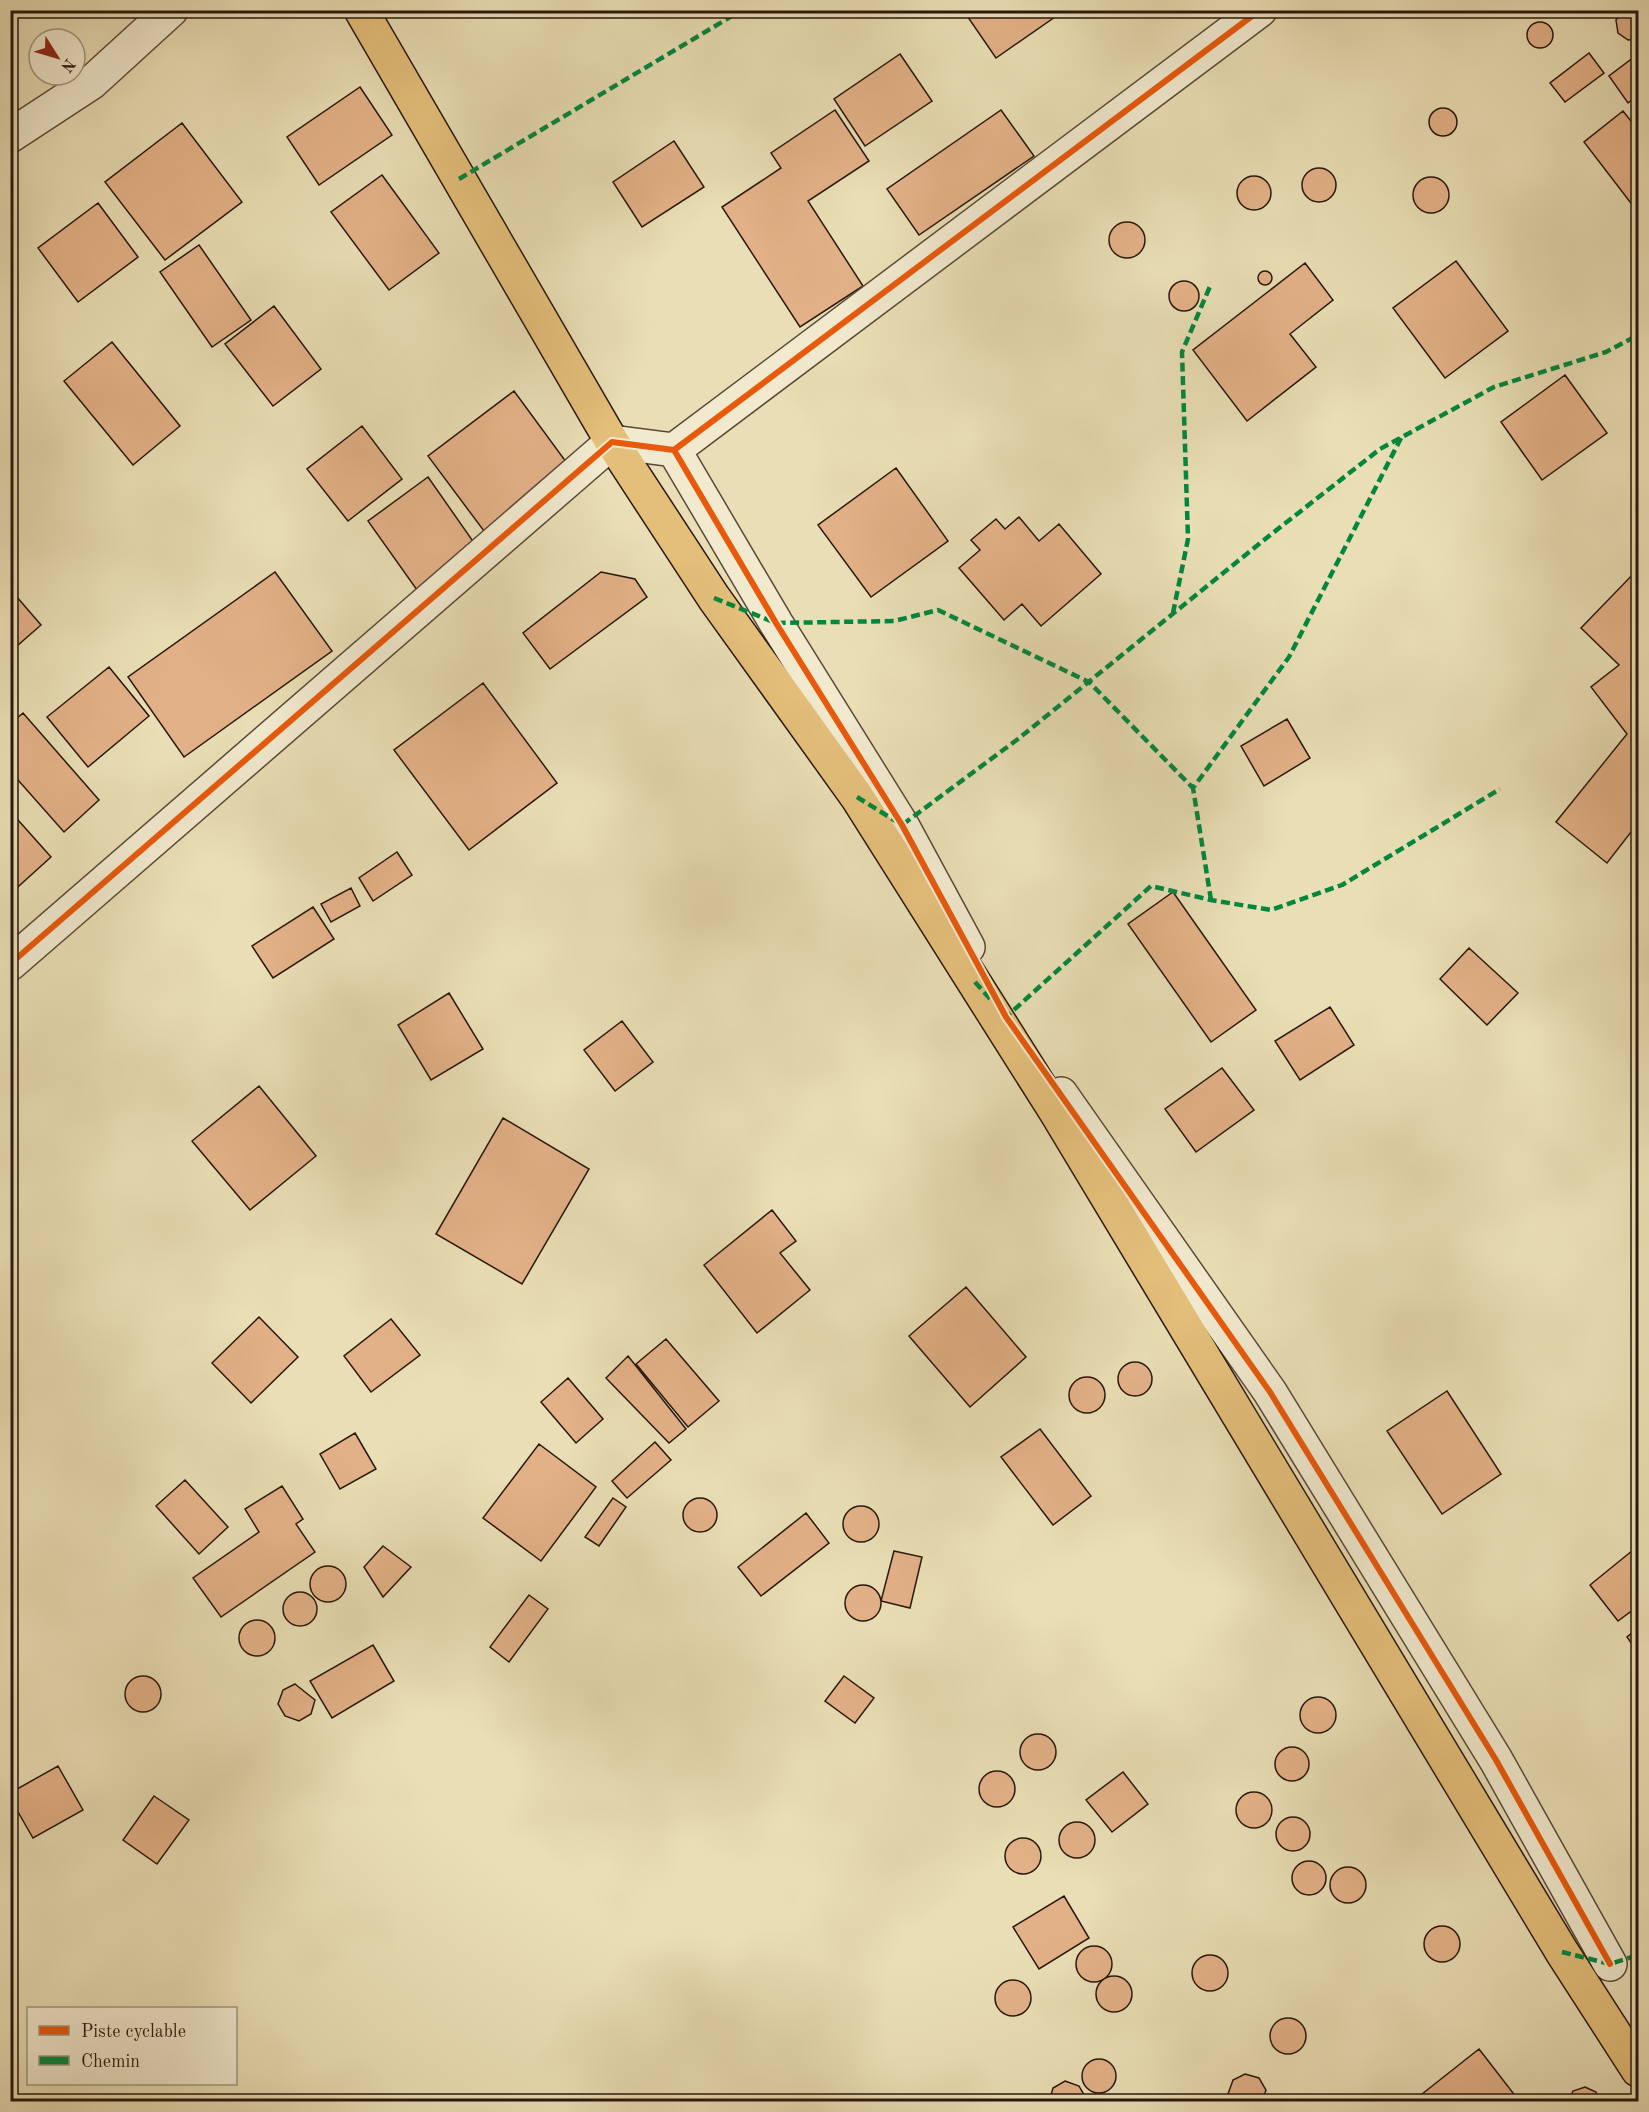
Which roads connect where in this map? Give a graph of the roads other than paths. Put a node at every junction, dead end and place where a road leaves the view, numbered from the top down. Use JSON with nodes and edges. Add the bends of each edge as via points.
{"nodes":[{"id":1,"x":171,"y":10,"type":"edge"},
{"id":2,"x":361,"y":10,"type":"edge"},
{"id":3,"x":1260,"y":10,"type":"edge"},
{"id":4,"x":10,"y":136,"type":"edge"},
{"id":5,"x":612,"y":442,"type":"junction"},
{"id":6,"x":674,"y":450,"type":"junction"},
{"id":7,"x":10,"y":964,"type":"edge"},
{"id":8,"x":1610,"y":1964,"type":"dead end"},
{"id":9,"x":1638,"y":2070,"type":"edge"}],
"edges":[{"from":1,"to":4,"type":"street","via":[[91,83]]},
{"from":2,"to":5,"type":"highway"},
{"from":3,"to":6,"type":"street"},
{"from":5,"to":6,"type":"street"},
{"from":5,"to":7,"type":"street"},
{"from":5,"to":9,"type":"highway","via":[[714,598],[857,797],[975,982],[1549,1932]]},
{"from":6,"to":8,"type":"street","via":[[902,825],[1006,1017],[1270,1392],[1496,1760]]}]}
